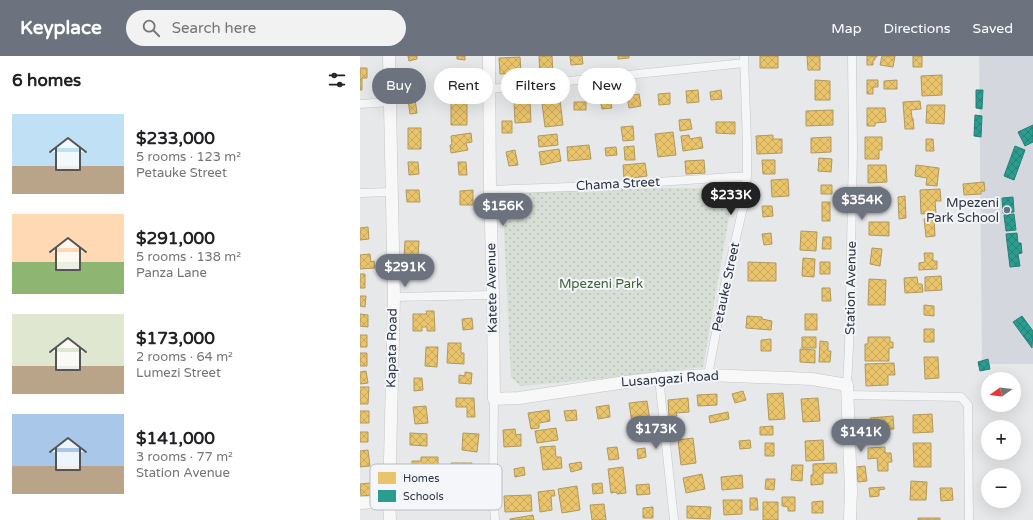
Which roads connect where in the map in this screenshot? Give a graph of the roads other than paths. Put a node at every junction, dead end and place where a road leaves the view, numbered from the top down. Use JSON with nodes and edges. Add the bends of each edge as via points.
{"nodes":[{"id":1,"x":389,"y":56,"type":"edge"},
{"id":2,"x":489,"y":56,"type":"edge"},
{"id":3,"x":852,"y":56,"type":"edge"},
{"id":4,"x":744,"y":59,"type":"edge"},
{"id":5,"x":389,"y":68,"type":"edge"},
{"id":6,"x":489,"y":68,"type":"edge"},
{"id":7,"x":493,"y":89,"type":"edge"},
{"id":8,"x":372,"y":103,"type":"edge"},
{"id":9,"x":360,"y":104,"type":"edge"},
{"id":10,"x":390,"y":104,"type":"edge"},
{"id":11,"x":490,"y":104,"type":"edge"},
{"id":12,"x":747,"y":176,"type":"junction"},
{"id":13,"x":490,"y":190,"type":"junction"},
{"id":14,"x":392,"y":192,"type":"junction"},
{"id":15,"x":360,"y":193,"type":"edge"},
{"id":16,"x":493,"y":295,"type":"junction"},
{"id":17,"x":394,"y":297,"type":"junction"},
{"id":18,"x":708,"y":375,"type":"junction"},
{"id":19,"x":659,"y":378,"type":"junction"},
{"id":20,"x":847,"y":390,"type":"junction"},
{"id":21,"x":494,"y":399,"type":"junction"},
{"id":22,"x":390,"y":464,"type":"edge"},
{"id":23,"x":493,"y":464,"type":"edge"},
{"id":24,"x":370,"y":502,"type":"edge"},
{"id":25,"x":360,"y":503,"type":"edge"},
{"id":26,"x":389,"y":510,"type":"edge"},
{"id":27,"x":494,"y":510,"type":"edge"},
{"id":28,"x":390,"y":520,"type":"edge"},
{"id":29,"x":495,"y":520,"type":"edge"},
{"id":30,"x":674,"y":520,"type":"edge"},
{"id":31,"x":850,"y":520,"type":"edge"},
{"id":32,"x":969,"y":520,"type":"edge"}],
"edges":[{"from":1,"to":5,"type":"street","name":"Kapata Road"},
{"from":2,"to":6,"type":"street","name":"Katete Avenue"},
{"from":3,"to":20,"type":"street","name":"Station Avenue","via":[[853,151]]},
{"from":4,"to":7,"type":"street"},
{"from":4,"to":12,"type":"street","name":"Petauke Street"},
{"from":8,"to":9,"type":"street"},
{"from":10,"to":14,"type":"street","name":"Kapata Road"},
{"from":11,"to":13,"type":"street","name":"Katete Avenue"},
{"from":12,"to":13,"type":"street","name":"Chama Street"},
{"from":12,"to":18,"type":"street","name":"Petauke Street","via":[[743,208],[725,284]]},
{"from":13,"to":16,"type":"street","name":"Katete Avenue"},
{"from":14,"to":15,"type":"street"},
{"from":14,"to":17,"type":"street","name":"Kapata Road"},
{"from":16,"to":17,"type":"street"},
{"from":16,"to":21,"type":"street","name":"Katete Avenue"},
{"from":17,"to":22,"type":"street","name":"Kapata Road"},
{"from":18,"to":19,"type":"street","name":"Lusangazi Road"},
{"from":18,"to":20,"type":"street","name":"Lusangazi Road","via":[[812,379]]},
{"from":19,"to":21,"type":"street","name":"Lusangazi Road","via":[[519,398]]},
{"from":19,"to":30,"type":"street"},
{"from":20,"to":31,"type":"street","name":"Station Avenue"},
{"from":20,"to":32,"type":"street","via":[[961,397],[965,401],[968,405]]},
{"from":21,"to":23,"type":"street","name":"Katete Avenue"},
{"from":24,"to":25,"type":"street"},
{"from":26,"to":28,"type":"street","name":"Kapata Road"},
{"from":27,"to":29,"type":"street","name":"Katete Avenue"}]}
